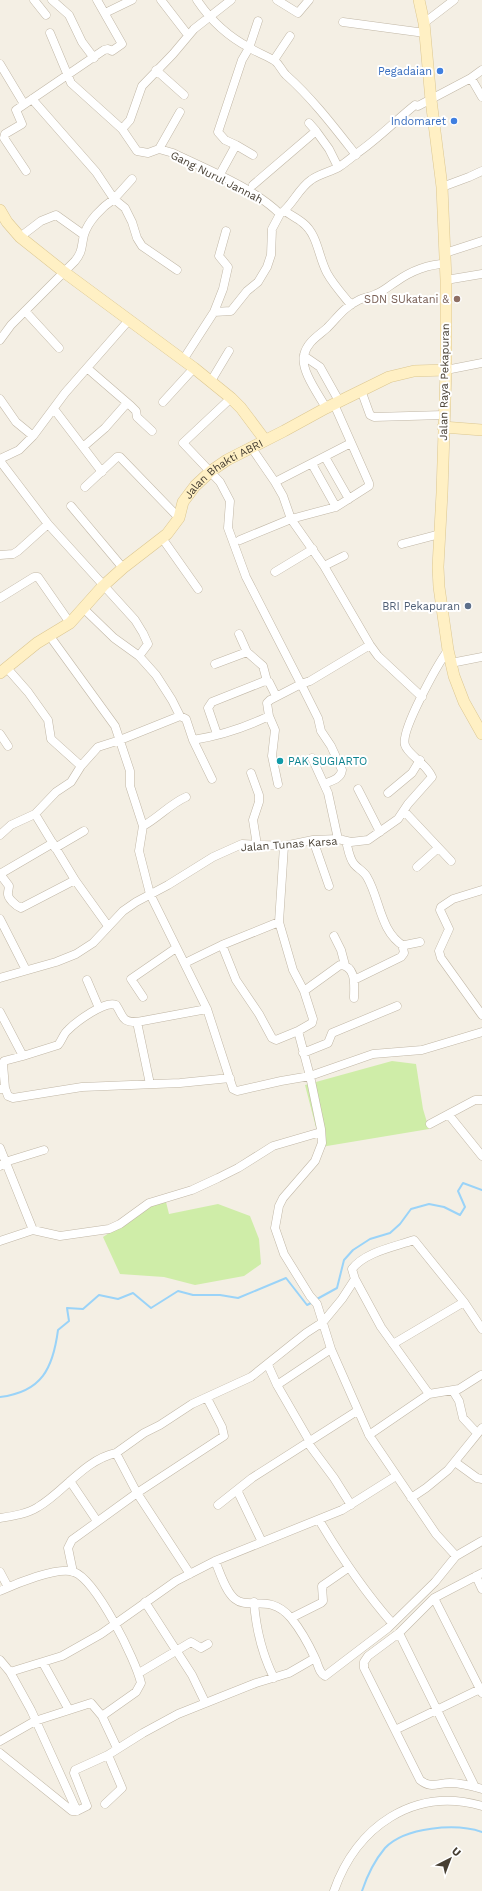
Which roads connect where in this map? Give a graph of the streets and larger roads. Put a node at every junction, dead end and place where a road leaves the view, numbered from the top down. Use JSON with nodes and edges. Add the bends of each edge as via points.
{"nodes":[{"id":1,"x":34,"y":0,"type":"edge"},
{"id":2,"x":52,"y":0,"type":"edge"},
{"id":3,"x":97,"y":0,"type":"edge"},
{"id":4,"x":132,"y":0,"type":"edge"},
{"id":5,"x":161,"y":0,"type":"edge"},
{"id":6,"x":197,"y":0,"type":"edge"},
{"id":7,"x":231,"y":0,"type":"edge"},
{"id":8,"x":277,"y":0,"type":"edge"},
{"id":9,"x":309,"y":0,"type":"edge"},
{"id":10,"x":419,"y":0,"type":"edge"},
{"id":11,"x":454,"y":0,"type":"edge"},
{"id":12,"x":104,"y":13,"type":"junction"},
{"id":13,"x":46,"y":15,"type":"dead end"},
{"id":14,"x":208,"y":17,"type":"junction"},
{"id":15,"x":258,"y":21,"type":"dead end"},
{"id":16,"x":343,"y":22,"type":"dead end"},
{"id":17,"x":424,"y":28,"type":"junction"},
{"id":18,"x":50,"y":33,"type":"dead end"},
{"id":19,"x":188,"y":35,"type":"junction"},
{"id":20,"x":290,"y":36,"type":"dead end"},
{"id":21,"x":249,"y":48,"type":"junction"},
{"id":22,"x":94,"y":58,"type":"junction"},
{"id":23,"x":274,"y":60,"type":"junction"},
{"id":24,"x":0,"y":64,"type":"edge"},
{"id":25,"x":156,"y":70,"type":"junction"},
{"id":26,"x":482,"y":70,"type":"edge"},
{"id":27,"x":68,"y":75,"type":"junction"},
{"id":28,"x":471,"y":78,"type":"junction"},
{"id":29,"x":184,"y":95,"type":"dead end"},
{"id":30,"x":482,"y":97,"type":"edge"},
{"id":31,"x":32,"y":99,"type":"junction"},
{"id":32,"x":431,"y":100,"type":"junction"},
{"id":33,"x":24,"y":104,"type":"junction"},
{"id":34,"x":180,"y":112,"type":"dead end"},
{"id":35,"x":309,"y":123,"type":"dead end"},
{"id":36,"x":122,"y":129,"type":"junction"},
{"id":37,"x":316,"y":131,"type":"junction"},
{"id":38,"x":3,"y":145,"type":"edge"},
{"id":39,"x":236,"y":145,"type":"junction"},
{"id":40,"x":159,"y":150,"type":"junction"},
{"id":41,"x":356,"y":154,"type":"junction"},
{"id":42,"x":253,"y":155,"type":"dead end"},
{"id":43,"x":338,"y":167,"type":"junction"},
{"id":44,"x":482,"y":170,"type":"edge"},
{"id":45,"x":26,"y":171,"type":"dead end"},
{"id":46,"x":218,"y":176,"type":"junction"},
{"id":47,"x":132,"y":179,"type":"dead end"},
{"id":48,"x":253,"y":185,"type":"dead end"},
{"id":49,"x":442,"y":187,"type":"junction"},
{"id":50,"x":114,"y":199,"type":"junction"},
{"id":51,"x":0,"y":210,"type":"edge"},
{"id":52,"x":282,"y":212,"type":"junction"},
{"id":53,"x":226,"y":231,"type":"dead end"},
{"id":54,"x":84,"y":235,"type":"junction"},
{"id":55,"x":20,"y":237,"type":"junction"},
{"id":56,"x":482,"y":241,"type":"edge"},
{"id":57,"x":445,"y":259,"type":"junction"},
{"id":58,"x":177,"y":270,"type":"dead end"},
{"id":59,"x":64,"y":272,"type":"junction"},
{"id":60,"x":482,"y":274,"type":"edge"},
{"id":61,"x":446,"y":280,"type":"junction"},
{"id":62,"x":351,"y":305,"type":"junction"},
{"id":63,"x":25,"y":311,"type":"junction"},
{"id":64,"x":214,"y":312,"type":"junction"},
{"id":65,"x":129,"y":320,"type":"junction"},
{"id":66,"x":0,"y":340,"type":"edge"},
{"id":67,"x":59,"y":348,"type":"dead end"},
{"id":68,"x":229,"y":351,"type":"dead end"},
{"id":69,"x":304,"y":356,"type":"junction"},
{"id":70,"x":184,"y":360,"type":"junction"},
{"id":71,"x":482,"y":363,"type":"edge"},
{"id":72,"x":87,"y":368,"type":"junction"},
{"id":73,"x":194,"y":368,"type":"junction"},
{"id":74,"x":446,"y":370,"type":"junction"},
{"id":75,"x":211,"y":381,"type":"junction"},
{"id":76,"x":361,"y":390,"type":"junction"},
{"id":77,"x":231,"y":398,"type":"junction"},
{"id":78,"x":0,"y":399,"type":"edge"},
{"id":79,"x":163,"y":402,"type":"dead end"},
{"id":80,"x":128,"y":403,"type":"junction"},
{"id":81,"x":333,"y":404,"type":"junction"},
{"id":82,"x":54,"y":409,"type":"junction"},
{"id":83,"x":444,"y":415,"type":"junction"},
{"id":84,"x":443,"y":427,"type":"junction"},
{"id":85,"x":482,"y":430,"type":"edge"},
{"id":86,"x":152,"y":431,"type":"dead end"},
{"id":87,"x":33,"y":436,"type":"junction"},
{"id":88,"x":265,"y":440,"type":"junction"},
{"id":89,"x":351,"y":443,"type":"junction"},
{"id":90,"x":83,"y":447,"type":"junction"},
{"id":91,"x":251,"y":447,"type":"junction"},
{"id":92,"x":325,"y":457,"type":"junction"},
{"id":93,"x":0,"y":460,"type":"edge"},
{"id":94,"x":312,"y":464,"type":"junction"},
{"id":95,"x":211,"y":471,"type":"junction"},
{"id":96,"x":102,"y":472,"type":"junction"},
{"id":97,"x":275,"y":482,"type":"junction"},
{"id":98,"x":85,"y":487,"type":"dead end"},
{"id":99,"x":349,"y":499,"type":"junction"},
{"id":100,"x":72,"y":506,"type":"dead end"},
{"id":101,"x":336,"y":507,"type":"junction"},
{"id":102,"x":179,"y":518,"type":"junction"},
{"id":103,"x":291,"y":519,"type":"junction"},
{"id":104,"x":48,"y":524,"type":"junction"},
{"id":105,"x":440,"y":534,"type":"junction"},
{"id":106,"x":162,"y":538,"type":"junction"},
{"id":107,"x":240,"y":540,"type":"dead end"},
{"id":108,"x":402,"y":544,"type":"dead end"},
{"id":109,"x":313,"y":549,"type":"junction"},
{"id":110,"x":0,"y":555,"type":"edge"},
{"id":111,"x":344,"y":556,"type":"dead end"},
{"id":112,"x":324,"y":566,"type":"junction"},
{"id":113,"x":123,"y":568,"type":"junction"},
{"id":114,"x":275,"y":572,"type":"dead end"},
{"id":115,"x":103,"y":586,"type":"junction"},
{"id":116,"x":198,"y":589,"type":"dead end"},
{"id":117,"x":0,"y":598,"type":"edge"},
{"id":118,"x":83,"y":608,"type":"junction"},
{"id":119,"x":70,"y":623,"type":"junction"},
{"id":120,"x":239,"y":634,"type":"dead end"},
{"id":121,"x":50,"y":635,"type":"junction"},
{"id":122,"x":370,"y":645,"type":"junction"},
{"id":123,"x":448,"y":650,"type":"junction"},
{"id":124,"x":247,"y":652,"type":"junction"},
{"id":125,"x":139,"y":656,"type":"junction"},
{"id":126,"x":482,"y":657,"type":"edge"},
{"id":127,"x":451,"y":663,"type":"junction"},
{"id":128,"x":215,"y":664,"type":"dead end"},
{"id":129,"x":2,"y":670,"type":"edge"},
{"id":130,"x":267,"y":681,"type":"junction"},
{"id":131,"x":301,"y":684,"type":"junction"},
{"id":132,"x":276,"y":696,"type":"junction"},
{"id":133,"x":422,"y":697,"type":"junction"},
{"id":134,"x":180,"y":716,"type":"junction"},
{"id":135,"x":269,"y":716,"type":"junction"},
{"id":136,"x":0,"y":734,"type":"edge"},
{"id":137,"x":217,"y":734,"type":"junction"},
{"id":138,"x":482,"y":734,"type":"edge"},
{"id":139,"x":120,"y":740,"type":"junction"},
{"id":140,"x":193,"y":740,"type":"junction"},
{"id":141,"x":8,"y":746,"type":"dead end"},
{"id":142,"x":312,"y":758,"type":"dead end"},
{"id":143,"x":420,"y":760,"type":"junction"},
{"id":144,"x":81,"y":766,"type":"junction"},
{"id":145,"x":251,"y":773,"type":"dead end"},
{"id":146,"x":212,"y":779,"type":"dead end"},
{"id":147,"x":278,"y":784,"type":"dead end"},
{"id":148,"x":324,"y":784,"type":"junction"},
{"id":149,"x":358,"y":789,"type":"dead end"},
{"id":150,"x":388,"y":793,"type":"dead end"},
{"id":151,"x":186,"y":797,"type":"dead end"},
{"id":152,"x":404,"y":811,"type":"junction"},
{"id":153,"x":35,"y":814,"type":"junction"},
{"id":154,"x":143,"y":826,"type":"junction"},
{"id":155,"x":84,"y":831,"type":"dead end"},
{"id":156,"x":380,"y":832,"type":"junction"},
{"id":157,"x":0,"y":835,"type":"edge"},
{"id":158,"x":313,"y":840,"type":"junction"},
{"id":159,"x":342,"y":840,"type":"junction"},
{"id":160,"x":257,"y":845,"type":"junction"},
{"id":161,"x":54,"y":846,"type":"junction"},
{"id":162,"x":284,"y":846,"type":"junction"},
{"id":163,"x":438,"y":848,"type":"junction"},
{"id":164,"x":451,"y":861,"type":"dead end"},
{"id":165,"x":417,"y":867,"type":"dead end"},
{"id":166,"x":0,"y":874,"type":"edge"},
{"id":167,"x":75,"y":880,"type":"junction"},
{"id":168,"x":329,"y":886,"type":"dead end"},
{"id":169,"x":482,"y":890,"type":"edge"},
{"id":170,"x":150,"y":894,"type":"junction"},
{"id":171,"x":0,"y":919,"type":"edge"},
{"id":172,"x":279,"y":922,"type":"junction"},
{"id":173,"x":108,"y":926,"type":"junction"},
{"id":174,"x":334,"y":936,"type":"dead end"},
{"id":175,"x":420,"y":942,"type":"dead end"},
{"id":176,"x":222,"y":945,"type":"junction"},
{"id":177,"x":404,"y":946,"type":"junction"},
{"id":178,"x":176,"y":948,"type":"junction"},
{"id":179,"x":185,"y":963,"type":"junction"},
{"id":180,"x":344,"y":965,"type":"junction"},
{"id":181,"x":26,"y":970,"type":"junction"},
{"id":182,"x":0,"y":978,"type":"edge"},
{"id":183,"x":87,"y":980,"type":"dead end"},
{"id":184,"x":354,"y":980,"type":"junction"},
{"id":185,"x":304,"y":990,"type":"junction"},
{"id":186,"x":143,"y":997,"type":"dead end"},
{"id":187,"x":354,"y":998,"type":"dead end"},
{"id":188,"x":397,"y":1006,"type":"dead end"},
{"id":189,"x":99,"y":1008,"type":"junction"},
{"id":190,"x":207,"y":1009,"type":"junction"},
{"id":191,"x":0,"y":1012,"type":"edge"},
{"id":192,"x":482,"y":1015,"type":"edge"},
{"id":193,"x":137,"y":1022,"type":"junction"},
{"id":194,"x":298,"y":1032,"type":"junction"},
{"id":195,"x":482,"y":1032,"type":"edge"},
{"id":196,"x":304,"y":1053,"type":"junction"},
{"id":197,"x":23,"y":1056,"type":"junction"},
{"id":198,"x":310,"y":1076,"type":"junction"},
{"id":199,"x":230,"y":1078,"type":"junction"},
{"id":200,"x":150,"y":1084,"type":"junction"},
{"id":201,"x":3,"y":1089,"type":"edge"},
{"id":202,"x":482,"y":1100,"type":"edge"},
{"id":203,"x":449,"y":1115,"type":"junction"},
{"id":204,"x":430,"y":1124,"type":"dead end"},
{"id":205,"x":321,"y":1132,"type":"junction"},
{"id":206,"x":0,"y":1148,"type":"edge"},
{"id":207,"x":44,"y":1150,"type":"dead end"},
{"id":208,"x":482,"y":1156,"type":"edge"},
{"id":209,"x":3,"y":1164,"type":"edge"},
{"id":210,"x":33,"y":1230,"type":"junction"},
{"id":211,"x":0,"y":1241,"type":"edge"},
{"id":212,"x":355,"y":1279,"type":"junction"},
{"id":213,"x":464,"y":1302,"type":"junction"},
{"id":214,"x":323,"y":1322,"type":"junction"},
{"id":215,"x":482,"y":1330,"type":"edge"},
{"id":216,"x":393,"y":1344,"type":"junction"},
{"id":217,"x":331,"y":1349,"type":"junction"},
{"id":218,"x":268,"y":1365,"type":"junction"},
{"id":219,"x":481,"y":1375,"type":"dead end"},
{"id":220,"x":277,"y":1385,"type":"junction"},
{"id":221,"x":453,"y":1391,"type":"junction"},
{"id":222,"x":429,"y":1394,"type":"junction"},
{"id":223,"x":207,"y":1398,"type":"junction"},
{"id":224,"x":357,"y":1411,"type":"junction"},
{"id":225,"x":480,"y":1431,"type":"edge"},
{"id":226,"x":369,"y":1435,"type":"junction"},
{"id":227,"x":309,"y":1442,"type":"junction"},
{"id":228,"x":116,"y":1453,"type":"junction"},
{"id":229,"x":455,"y":1462,"type":"junction"},
{"id":230,"x":396,"y":1476,"type":"junction"},
{"id":231,"x":482,"y":1478,"type":"edge"},
{"id":232,"x":70,"y":1481,"type":"junction"},
{"id":233,"x":237,"y":1490,"type":"junction"},
{"id":234,"x":137,"y":1493,"type":"junction"},
{"id":235,"x":411,"y":1498,"type":"junction"},
{"id":236,"x":218,"y":1505,"type":"dead end"},
{"id":237,"x":351,"y":1505,"type":"junction"},
{"id":238,"x":0,"y":1518,"type":"edge"},
{"id":239,"x":319,"y":1520,"type":"junction"},
{"id":240,"x":97,"y":1521,"type":"junction"},
{"id":241,"x":482,"y":1541,"type":"edge"},
{"id":242,"x":262,"y":1542,"type":"junction"},
{"id":243,"x":456,"y":1556,"type":"junction"},
{"id":244,"x":215,"y":1561,"type":"junction"},
{"id":245,"x":348,"y":1568,"type":"junction"},
{"id":246,"x":0,"y":1572,"type":"edge"},
{"id":247,"x":73,"y":1572,"type":"junction"},
{"id":248,"x":190,"y":1574,"type":"junction"},
{"id":249,"x":479,"y":1574,"type":"edge"},
{"id":250,"x":8,"y":1587,"type":"junction"},
{"id":251,"x":482,"y":1589,"type":"edge"},
{"id":252,"x":0,"y":1591,"type":"edge"},
{"id":253,"x":434,"y":1598,"type":"junction"},
{"id":254,"x":145,"y":1602,"type":"junction"},
{"id":255,"x":254,"y":1602,"type":"junction"},
{"id":256,"x":291,"y":1618,"type":"junction"},
{"id":257,"x":115,"y":1623,"type":"junction"},
{"id":258,"x":392,"y":1623,"type":"junction"},
{"id":259,"x":399,"y":1633,"type":"junction"},
{"id":260,"x":208,"y":1644,"type":"dead end"},
{"id":261,"x":176,"y":1650,"type":"junction"},
{"id":262,"x":315,"y":1658,"type":"junction"},
{"id":263,"x":0,"y":1660,"type":"edge"},
{"id":264,"x":43,"y":1663,"type":"junction"},
{"id":265,"x":10,"y":1672,"type":"junction"},
{"id":266,"x":139,"y":1673,"type":"junction"},
{"id":267,"x":274,"y":1678,"type":"junction"},
{"id":268,"x":481,"y":1690,"type":"edge"},
{"id":269,"x":205,"y":1702,"type":"junction"},
{"id":270,"x":69,"y":1710,"type":"junction"},
{"id":271,"x":437,"y":1710,"type":"junction"},
{"id":272,"x":102,"y":1716,"type":"junction"},
{"id":273,"x":36,"y":1721,"type":"junction"},
{"id":274,"x":395,"y":1730,"type":"junction"},
{"id":275,"x":0,"y":1741,"type":"edge"},
{"id":276,"x":117,"y":1748,"type":"junction"},
{"id":277,"x":0,"y":1753,"type":"edge"},
{"id":278,"x":108,"y":1755,"type":"junction"},
{"id":279,"x":479,"y":1788,"type":"edge"},
{"id":280,"x":105,"y":1804,"type":"dead end"},
{"id":281,"x":482,"y":1806,"type":"edge"},
{"id":282,"x":77,"y":1811,"type":"junction"},
{"id":283,"x":334,"y":1891,"type":"edge"}],
"edges":[{"from":1,"to":13,"type":"street"},
{"from":2,"to":22,"type":"street","via":[[69,15],[82,42]]},
{"from":3,"to":12,"type":"street"},
{"from":4,"to":12,"type":"street"},
{"from":5,"to":19,"type":"street"},
{"from":6,"to":14,"type":"street"},
{"from":7,"to":14,"type":"street"},
{"from":8,"to":9,"type":"street","via":[[300,13]]},
{"from":10,"to":17,"type":"street","name":"Jalan Raya Pekapuran"},
{"from":11,"to":17,"type":"street"},
{"from":12,"to":22,"type":"street","via":[[122,44],[112,51],[108,48]]},
{"from":14,"to":19,"type":"street"},
{"from":14,"to":21,"type":"street","via":[[220,29]]},
{"from":15,"to":21,"type":"street"},
{"from":16,"to":17,"type":"street"},
{"from":17,"to":32,"type":"street","name":"Jalan Raya Pekapuran"},
{"from":18,"to":27,"type":"street","name":"Gang Nurul Jannah"},
{"from":19,"to":25,"type":"street"},
{"from":20,"to":23,"type":"street"},
{"from":21,"to":23,"type":"street"},
{"from":21,"to":39,"type":"street","via":[[242,60],[218,132],[225,140]]},
{"from":22,"to":27,"type":"street"},
{"from":23,"to":41,"type":"street"},
{"from":24,"to":33,"type":"street"},
{"from":25,"to":29,"type":"street"},
{"from":25,"to":36,"type":"street","via":[[142,86],[130,120]]},
{"from":26,"to":28,"type":"street"},
{"from":27,"to":31,"type":"street"},
{"from":27,"to":36,"type":"street","name":"Gang Nurul Jannah","via":[[71,83]]},
{"from":28,"to":30,"type":"street"},
{"from":28,"to":32,"type":"street"},
{"from":31,"to":33,"type":"street"},
{"from":31,"to":50,"type":"street","via":[[96,172]]},
{"from":32,"to":41,"type":"street","via":[[416,105],[399,117],[378,139]]},
{"from":32,"to":49,"type":"street","name":"Jalan Raya Pekapuran"},
{"from":33,"to":38,"type":"street","via":[[16,111],[22,124],[4,135]]},
{"from":34,"to":40,"type":"street"},
{"from":35,"to":37,"type":"street"},
{"from":36,"to":40,"type":"street","name":"Gang Nurul Jannah","via":[[137,151],[148,153]]},
{"from":37,"to":43,"type":"street"},
{"from":37,"to":48,"type":"street"},
{"from":38,"to":45,"type":"street"},
{"from":39,"to":42,"type":"street"},
{"from":39,"to":46,"type":"street"},
{"from":40,"to":46,"type":"street","name":"Gang Nurul Jannah","via":[[173,153]]},
{"from":41,"to":43,"type":"street"},
{"from":43,"to":52,"type":"street","via":[[312,179]]},
{"from":44,"to":49,"type":"street"},
{"from":46,"to":52,"type":"street","name":"Gang Nurul Jannah"},
{"from":47,"to":50,"type":"street"},
{"from":49,"to":57,"type":"street","name":"Jalan Raya Pekapuran"},
{"from":50,"to":54,"type":"street","via":[[96,215]]},
{"from":50,"to":58,"type":"street","via":[[125,208],[142,246]]},
{"from":51,"to":55,"type":"street"},
{"from":52,"to":62,"type":"street","name":"Gang Nurul Jannah","via":[[309,229],[315,239],[320,260]]},
{"from":52,"to":64,"type":"street","via":[[272,229],[271,254],[258,282],[231,311]]},
{"from":53,"to":64,"type":"street","via":[[219,256],[228,267]]},
{"from":54,"to":55,"type":"street","via":[[56,215],[40,221]]},
{"from":54,"to":59,"type":"street","via":[[81,254]]},
{"from":55,"to":59,"type":"street"},
{"from":56,"to":57,"type":"street"},
{"from":57,"to":61,"type":"street","name":"Jalan Raya Pekapuran"},
{"from":57,"to":62,"type":"street","via":[[397,280],[375,295],[360,299]]},
{"from":59,"to":63,"type":"street"},
{"from":59,"to":65,"type":"street"},
{"from":60,"to":61,"type":"street"},
{"from":61,"to":74,"type":"street","name":"Jalan Raya Pekapuran"},
{"from":62,"to":69,"type":"street","via":[[340,312],[328,327],[313,339]]},
{"from":63,"to":66,"type":"street"},
{"from":63,"to":67,"type":"street"},
{"from":64,"to":70,"type":"street"},
{"from":65,"to":70,"type":"street"},
{"from":65,"to":72,"type":"street"},
{"from":68,"to":75,"type":"street"},
{"from":69,"to":81,"type":"street","via":[[306,372]]},
{"from":69,"to":81,"type":"street","via":[[320,367]]},
{"from":70,"to":73,"type":"street"},
{"from":71,"to":74,"type":"street","name":"Jalan Bhakti ABRI"},
{"from":72,"to":80,"type":"street"},
{"from":72,"to":82,"type":"street"},
{"from":73,"to":75,"type":"street"},
{"from":73,"to":79,"type":"street"},
{"from":74,"to":76,"type":"street","name":"Jalan Bhakti ABRI","via":[[400,373]]},
{"from":74,"to":83,"type":"street","name":"Jalan Raya Pekapuran"},
{"from":75,"to":77,"type":"street"},
{"from":76,"to":81,"type":"street","name":"Jalan Bhakti ABRI"},
{"from":76,"to":83,"type":"street","via":[[370,415],[374,417]]},
{"from":77,"to":88,"type":"street"},
{"from":77,"to":95,"type":"street","via":[[183,443]]},
{"from":78,"to":87,"type":"street","via":[[16,422]]},
{"from":80,"to":86,"type":"street","via":[[136,411],[137,417]]},
{"from":80,"to":90,"type":"street"},
{"from":81,"to":88,"type":"street","name":"Jalan Bhakti ABRI"},
{"from":81,"to":89,"type":"street"},
{"from":82,"to":87,"type":"street"},
{"from":82,"to":90,"type":"street"},
{"from":83,"to":84,"type":"street","name":"Jalan Raya Pekapuran"},
{"from":84,"to":85,"type":"street"},
{"from":84,"to":105,"type":"street","name":"Jalan Raya Pekapuran"},
{"from":87,"to":93,"type":"street","via":[[19,450]]},
{"from":88,"to":91,"type":"street","name":"Jalan Bhakti ABRI"},
{"from":89,"to":92,"type":"street"},
{"from":89,"to":99,"type":"street","via":[[369,482],[367,488]]},
{"from":90,"to":96,"type":"street"},
{"from":91,"to":95,"type":"street","name":"Jalan Bhakti ABRI"},
{"from":91,"to":97,"type":"street"},
{"from":92,"to":94,"type":"street"},
{"from":92,"to":99,"type":"street"},
{"from":93,"to":104,"type":"street"},
{"from":94,"to":97,"type":"street"},
{"from":94,"to":101,"type":"street"},
{"from":95,"to":102,"type":"street","name":"Jalan Bhakti ABRI","via":[[183,502]]},
{"from":95,"to":131,"type":"street","via":[[230,501],[228,528],[246,577]]},
{"from":96,"to":98,"type":"street"},
{"from":96,"to":102,"type":"street","via":[[120,457]]},
{"from":97,"to":103,"type":"street"},
{"from":99,"to":101,"type":"street"},
{"from":100,"to":113,"type":"street"},
{"from":101,"to":103,"type":"street"},
{"from":102,"to":106,"type":"street","name":"Jalan Bhakti ABRI"},
{"from":103,"to":107,"type":"street"},
{"from":103,"to":109,"type":"street"},
{"from":104,"to":110,"type":"street","via":[[18,551]]},
{"from":104,"to":115,"type":"street"},
{"from":105,"to":108,"type":"street"},
{"from":105,"to":123,"type":"street","name":"Jalan Raya Pekapuran","via":[[439,588]]},
{"from":106,"to":113,"type":"street","name":"Jalan Bhakti ABRI"},
{"from":106,"to":116,"type":"street"},
{"from":109,"to":112,"type":"street"},
{"from":109,"to":114,"type":"street"},
{"from":111,"to":112,"type":"street"},
{"from":112,"to":122,"type":"street"},
{"from":113,"to":115,"type":"street","name":"Jalan Bhakti ABRI"},
{"from":115,"to":118,"type":"street","name":"Jalan Bhakti ABRI"},
{"from":115,"to":125,"type":"street","via":[[144,633],[148,644]]},
{"from":117,"to":119,"type":"street","via":[[38,577]]},
{"from":118,"to":119,"type":"street","name":"Jalan Bhakti ABRI"},
{"from":118,"to":125,"type":"street","via":[[114,638]]},
{"from":119,"to":121,"type":"street","name":"Jalan Bhakti ABRI"},
{"from":120,"to":124,"type":"street"},
{"from":121,"to":129,"type":"street","name":"Jalan Bhakti ABRI"},
{"from":121,"to":139,"type":"street","via":[[112,719]]},
{"from":122,"to":131,"type":"street"},
{"from":122,"to":133,"type":"street","via":[[378,656]]},
{"from":123,"to":127,"type":"street","name":"Jalan Raya Pekapuran"},
{"from":123,"to":133,"type":"street","name":"Jalan Tunas Karsa"},
{"from":124,"to":128,"type":"street"},
{"from":124,"to":130,"type":"street","via":[[263,666]]},
{"from":125,"to":134,"type":"street","via":[[156,674]]},
{"from":126,"to":127,"type":"street"},
{"from":127,"to":138,"type":"street","name":"Jalan Raya Pekapuran","via":[[457,686]]},
{"from":129,"to":144,"type":"street","via":[[28,692],[45,716],[51,739]]},
{"from":130,"to":132,"type":"street"},
{"from":130,"to":137,"type":"street","via":[[212,702],[208,708]]},
{"from":131,"to":132,"type":"street"},
{"from":131,"to":148,"type":"street","via":[[318,718],[321,731],[342,770],[340,776]]},
{"from":132,"to":135,"type":"street","via":[[267,703]]},
{"from":133,"to":143,"type":"street","name":"Jalan Tunas Karsa","via":[[409,722],[404,739],[408,750]]},
{"from":134,"to":139,"type":"street"},
{"from":134,"to":140,"type":"street","via":[[186,719]]},
{"from":135,"to":137,"type":"street"},
{"from":135,"to":147,"type":"street","via":[[275,730],[272,756]]},
{"from":136,"to":141,"type":"street"},
{"from":137,"to":140,"type":"street"},
{"from":139,"to":144,"type":"street","via":[[98,747]]},
{"from":139,"to":154,"type":"street","via":[[130,771],[130,786]]},
{"from":140,"to":146,"type":"street"},
{"from":142,"to":148,"type":"street"},
{"from":143,"to":150,"type":"street","via":[[412,773]]},
{"from":143,"to":152,"type":"street","name":"Jalan Tunas Karsa","via":[[432,777]]},
{"from":144,"to":153,"type":"street","via":[[70,782],[56,792]]},
{"from":145,"to":160,"type":"street","via":[[259,794],[253,820]]},
{"from":148,"to":159,"type":"street"},
{"from":149,"to":156,"type":"street"},
{"from":151,"to":154,"type":"street"},
{"from":152,"to":156,"type":"street","name":"Jalan Tunas Karsa","via":[[398,819]]},
{"from":152,"to":163,"type":"street"},
{"from":153,"to":157,"type":"street","via":[[11,825]]},
{"from":153,"to":161,"type":"street"},
{"from":154,"to":170,"type":"street","via":[[139,851]]},
{"from":155,"to":161,"type":"street"},
{"from":156,"to":159,"type":"street","name":"Jalan Tunas Karsa","via":[[368,840]]},
{"from":158,"to":159,"type":"street","name":"Jalan Tunas Karsa"},
{"from":158,"to":162,"type":"street","name":"Jalan Tunas Karsa"},
{"from":158,"to":168,"type":"street"},
{"from":159,"to":177,"type":"street","via":[[352,861],[371,885],[386,927],[395,940]]},
{"from":160,"to":162,"type":"street","name":"Jalan Tunas Karsa"},
{"from":160,"to":170,"type":"street","name":"Jalan Tunas Karsa","via":[[242,844],[222,852]]},
{"from":161,"to":166,"type":"street"},
{"from":161,"to":167,"type":"street"},
{"from":162,"to":172,"type":"street"},
{"from":163,"to":164,"type":"street"},
{"from":163,"to":165,"type":"street"},
{"from":166,"to":167,"type":"street","via":[[9,886],[9,897],[21,908]]},
{"from":167,"to":173,"type":"street"},
{"from":169,"to":192,"type":"street","via":[[442,906],[440,910],[449,930],[439,951],[441,958]]},
{"from":170,"to":173,"type":"street","name":"Jalan Tunas Karsa","via":[[124,911]]},
{"from":170,"to":178,"type":"street"},
{"from":171,"to":181,"type":"street"},
{"from":172,"to":176,"type":"street"},
{"from":172,"to":185,"type":"street","via":[[293,970]]},
{"from":173,"to":181,"type":"street","name":"Jalan Tunas Karsa","via":[[93,943],[76,954]]},
{"from":174,"to":180,"type":"street","via":[[341,950]]},
{"from":175,"to":177,"type":"street"},
{"from":176,"to":179,"type":"street"},
{"from":176,"to":194,"type":"street","via":[[236,980],[272,1038],[276,1040]]},
{"from":177,"to":184,"type":"street","via":[[401,957]]},
{"from":178,"to":179,"type":"street"},
{"from":178,"to":186,"type":"street","via":[[131,979]]},
{"from":179,"to":190,"type":"street"},
{"from":180,"to":184,"type":"street","via":[[349,968]]},
{"from":180,"to":185,"type":"street","via":[[340,965]]},
{"from":181,"to":182,"type":"street","name":"Jalan Tunas Karsa"},
{"from":183,"to":189,"type":"street"},
{"from":184,"to":187,"type":"street"},
{"from":185,"to":194,"type":"street","via":[[313,1022]]},
{"from":188,"to":196,"type":"street","via":[[332,1033],[328,1043]]},
{"from":189,"to":193,"type":"street","via":[[114,1004],[126,1021]]},
{"from":189,"to":197,"type":"street","via":[[68,1030],[58,1046]]},
{"from":190,"to":193,"type":"street"},
{"from":190,"to":199,"type":"street"},
{"from":191,"to":197,"type":"street"},
{"from":193,"to":200,"type":"street"},
{"from":194,"to":196,"type":"street"},
{"from":195,"to":198,"type":"street","via":[[422,1050],[373,1054]]},
{"from":196,"to":198,"type":"street"},
{"from":197,"to":201,"type":"street","via":[[4,1061],[2,1064]]},
{"from":198,"to":199,"type":"street","via":[[237,1091],[232,1087]]},
{"from":198,"to":205,"type":"street"},
{"from":199,"to":200,"type":"street"},
{"from":200,"to":201,"type":"street","via":[[82,1087],[13,1098]]},
{"from":202,"to":203,"type":"street","via":[[475,1100]]},
{"from":203,"to":204,"type":"street"},
{"from":203,"to":208,"type":"street"},
{"from":205,"to":210,"type":"street","via":[[273,1146],[212,1181],[149,1203],[109,1229],[60,1236]]},
{"from":205,"to":214,"type":"street","via":[[320,1151],[283,1198],[275,1228],[284,1254],[317,1304]]},
{"from":206,"to":209,"type":"street"},
{"from":207,"to":209,"type":"street"},
{"from":209,"to":210,"type":"street"},
{"from":210,"to":211,"type":"street"},
{"from":212,"to":213,"type":"street","via":[[352,1269],[356,1263],[414,1240]]},
{"from":212,"to":214,"type":"street"},
{"from":212,"to":216,"type":"street"},
{"from":213,"to":215,"type":"street"},
{"from":213,"to":216,"type":"street"},
{"from":214,"to":217,"type":"street"},
{"from":214,"to":218,"type":"street","via":[[306,1332]]},
{"from":216,"to":222,"type":"street"},
{"from":217,"to":220,"type":"street"},
{"from":217,"to":224,"type":"street"},
{"from":218,"to":220,"type":"street"},
{"from":218,"to":223,"type":"street","via":[[251,1377]]},
{"from":219,"to":221,"type":"street","via":[[466,1386]]},
{"from":220,"to":227,"type":"street"},
{"from":221,"to":222,"type":"street"},
{"from":221,"to":225,"type":"street","via":[[459,1401],[463,1418]]},
{"from":222,"to":226,"type":"street"},
{"from":223,"to":228,"type":"street","via":[[192,1404],[160,1426],[144,1433]]},
{"from":223,"to":234,"type":"street","via":[[224,1435]]},
{"from":224,"to":226,"type":"street"},
{"from":224,"to":227,"type":"street"},
{"from":225,"to":229,"type":"street"},
{"from":226,"to":230,"type":"street"},
{"from":227,"to":233,"type":"street"},
{"from":227,"to":237,"type":"street"},
{"from":228,"to":232,"type":"street","via":[[99,1459]]},
{"from":228,"to":234,"type":"street"},
{"from":229,"to":231,"type":"street","via":[[477,1478]]},
{"from":229,"to":235,"type":"street","via":[[432,1484]]},
{"from":230,"to":235,"type":"street"},
{"from":230,"to":237,"type":"street"},
{"from":232,"to":238,"type":"street","via":[[46,1502],[31,1511]]},
{"from":232,"to":240,"type":"street"},
{"from":233,"to":236,"type":"street"},
{"from":233,"to":242,"type":"street"},
{"from":234,"to":240,"type":"street"},
{"from":234,"to":248,"type":"street"},
{"from":235,"to":243,"type":"street","via":[[436,1534]]},
{"from":237,"to":239,"type":"street"},
{"from":239,"to":242,"type":"street"},
{"from":239,"to":245,"type":"street"},
{"from":240,"to":247,"type":"street","via":[[68,1545]]},
{"from":241,"to":243,"type":"street"},
{"from":242,"to":244,"type":"street"},
{"from":243,"to":258,"type":"street","via":[[435,1582]]},
{"from":244,"to":248,"type":"street"},
{"from":244,"to":255,"type":"street","via":[[235,1599]]},
{"from":245,"to":256,"type":"street","via":[[322,1586],[321,1604]]},
{"from":245,"to":258,"type":"street"},
{"from":246,"to":250,"type":"street"},
{"from":247,"to":250,"type":"street","via":[[44,1575]]},
{"from":247,"to":257,"type":"street","via":[[89,1583]]},
{"from":248,"to":254,"type":"street"},
{"from":249,"to":251,"type":"street"},
{"from":249,"to":253,"type":"street"},
{"from":250,"to":252,"type":"street"},
{"from":253,"to":259,"type":"street"},
{"from":253,"to":268,"type":"street"},
{"from":254,"to":257,"type":"street"},
{"from":254,"to":261,"type":"street"},
{"from":255,"to":256,"type":"street","via":[[277,1606]]},
{"from":255,"to":267,"type":"street","via":[[264,1659]]},
{"from":256,"to":262,"type":"street"},
{"from":257,"to":264,"type":"street","via":[[62,1656]]},
{"from":257,"to":266,"type":"street"},
{"from":258,"to":262,"type":"street","via":[[383,1633],[327,1676],[322,1674]]},
{"from":259,"to":271,"type":"street"},
{"from":259,"to":274,"type":"street","via":[[368,1656],[364,1662],[364,1668]]},
{"from":260,"to":261,"type":"street","via":[[201,1648],[191,1642]]},
{"from":261,"to":266,"type":"street"},
{"from":261,"to":269,"type":"street"},
{"from":262,"to":267,"type":"street","via":[[289,1673]]},
{"from":263,"to":265,"type":"street"},
{"from":264,"to":265,"type":"street","via":[[24,1666]]},
{"from":264,"to":270,"type":"street"},
{"from":265,"to":273,"type":"street"},
{"from":266,"to":272,"type":"street","via":[[141,1683],[138,1689]]},
{"from":267,"to":269,"type":"street"},
{"from":268,"to":271,"type":"street"},
{"from":269,"to":276,"type":"street","via":[[157,1724]]},
{"from":270,"to":272,"type":"street","via":[[91,1703]]},
{"from":270,"to":273,"type":"street"},
{"from":271,"to":274,"type":"street"},
{"from":271,"to":279,"type":"street"},
{"from":272,"to":276,"type":"street"},
{"from":273,"to":275,"type":"street"},
{"from":273,"to":282,"type":"street"},
{"from":274,"to":279,"type":"street","via":[[420,1780],[425,1784],[431,1786],[450,1783]]},
{"from":276,"to":278,"type":"street"},
{"from":277,"to":282,"type":"street","via":[[72,1811]]},
{"from":278,"to":280,"type":"street","via":[[122,1788]]},
{"from":278,"to":282,"type":"street","via":[[74,1771],[87,1806]]},
{"from":281,"to":283,"type":"street","via":[[447,1800],[428,1802],[386,1820],[368,1834],[353,1851]]}]}
